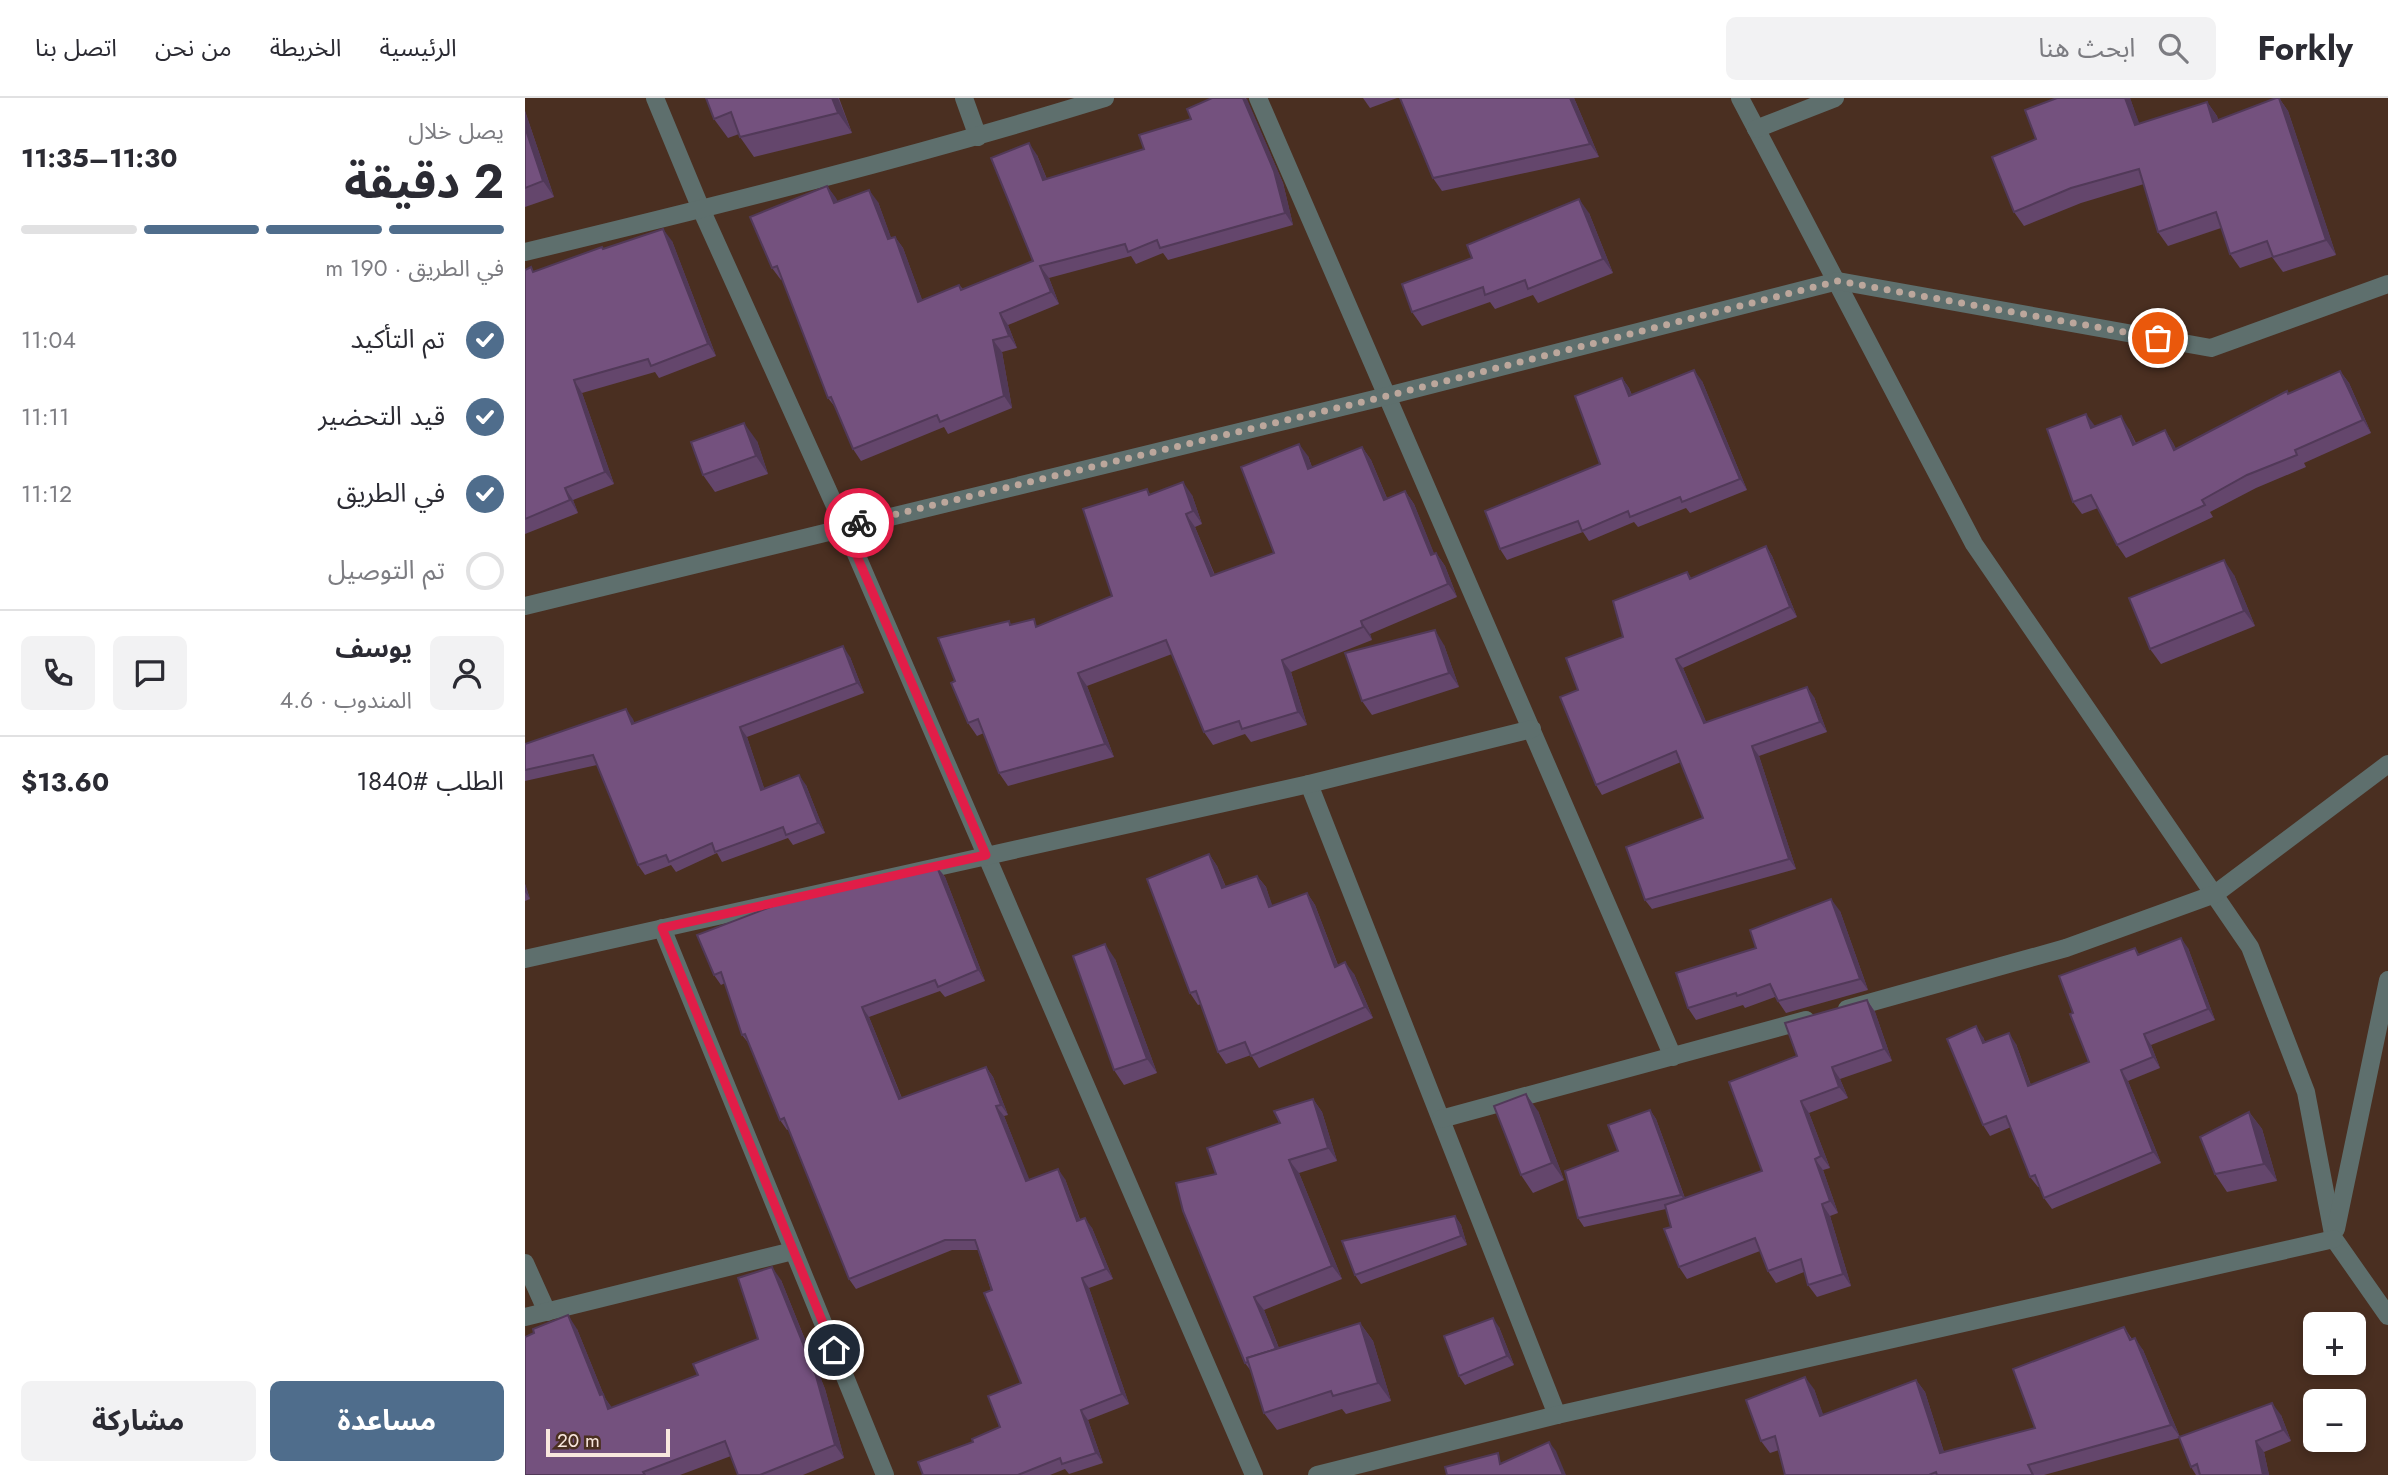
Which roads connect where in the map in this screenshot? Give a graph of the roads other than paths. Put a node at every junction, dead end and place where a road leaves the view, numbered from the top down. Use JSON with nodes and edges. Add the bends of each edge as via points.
{"nodes":[{"id":1,"x":655,"y":98,"type":"edge"},
{"id":2,"x":964,"y":98,"type":"edge"},
{"id":3,"x":1105,"y":98,"type":"edge"},
{"id":4,"x":1258,"y":98,"type":"edge"},
{"id":5,"x":1740,"y":98,"type":"edge"},
{"id":6,"x":1835,"y":98,"type":"edge"},
{"id":7,"x":1756,"y":129,"type":"junction"},
{"id":8,"x":978,"y":137,"type":"junction"},
{"id":9,"x":701,"y":209,"type":"junction"},
{"id":10,"x":525,"y":252,"type":"edge"},
{"id":11,"x":1838,"y":281,"type":"junction"},
{"id":12,"x":2388,"y":284,"type":"edge"},
{"id":13,"x":1387,"y":396,"type":"junction"},
{"id":14,"x":844,"y":526,"type":"junction"},
{"id":15,"x":525,"y":606,"type":"edge"},
{"id":16,"x":1532,"y":729,"type":"junction"},
{"id":17,"x":2388,"y":764,"type":"edge"},
{"id":18,"x":1309,"y":784,"type":"junction"},
{"id":19,"x":986,"y":855,"type":"junction"},
{"id":20,"x":2215,"y":894,"type":"junction"},
{"id":21,"x":662,"y":928,"type":"junction"},
{"id":22,"x":525,"y":959,"type":"edge"},
{"id":23,"x":2388,"y":980,"type":"edge"},
{"id":24,"x":1673,"y":1057,"type":"junction"},
{"id":25,"x":1441,"y":1119,"type":"junction"},
{"id":26,"x":2334,"y":1239,"type":"junction"},
{"id":27,"x":793,"y":1251,"type":"junction"},
{"id":28,"x":525,"y":1262,"type":"edge"},
{"id":29,"x":547,"y":1312,"type":"junction"},
{"id":30,"x":2388,"y":1316,"type":"edge"},
{"id":31,"x":525,"y":1317,"type":"edge"},
{"id":32,"x":1557,"y":1415,"type":"junction"},
{"id":33,"x":885,"y":1475,"type":"edge"},
{"id":34,"x":1254,"y":1475,"type":"edge"},
{"id":35,"x":1317,"y":1475,"type":"edge"}],
"edges":[{"from":1,"to":9,"type":"street"},
{"from":2,"to":8,"type":"street"},
{"from":3,"to":8,"type":"street"},
{"from":4,"to":13,"type":"street"},
{"from":5,"to":7,"type":"street"},
{"from":6,"to":7,"type":"street"},
{"from":7,"to":11,"type":"street"},
{"from":8,"to":9,"type":"street"},
{"from":9,"to":10,"type":"street"},
{"from":9,"to":14,"type":"street"},
{"from":11,"to":12,"type":"street","via":[[2211,348]]},
{"from":11,"to":13,"type":"street"},
{"from":11,"to":20,"type":"street","via":[[1974,544]]},
{"from":13,"to":14,"type":"street"},
{"from":13,"to":16,"type":"street"},
{"from":14,"to":15,"type":"street"},
{"from":14,"to":19,"type":"street"},
{"from":16,"to":18,"type":"street"},
{"from":16,"to":24,"type":"street"},
{"from":17,"to":20,"type":"street"},
{"from":18,"to":19,"type":"street"},
{"from":18,"to":25,"type":"street"},
{"from":19,"to":21,"type":"street"},
{"from":19,"to":34,"type":"street"},
{"from":20,"to":24,"type":"street","via":[[2066,948]]},
{"from":20,"to":26,"type":"street","via":[[2251,947],[2306,1092]]},
{"from":21,"to":22,"type":"street"},
{"from":21,"to":27,"type":"street"},
{"from":23,"to":26,"type":"street"},
{"from":24,"to":25,"type":"street"},
{"from":25,"to":32,"type":"street"},
{"from":26,"to":30,"type":"street"},
{"from":26,"to":32,"type":"street"},
{"from":27,"to":29,"type":"street"},
{"from":27,"to":33,"type":"street"},
{"from":28,"to":29,"type":"street"},
{"from":29,"to":31,"type":"street"},
{"from":32,"to":35,"type":"street"}]}
